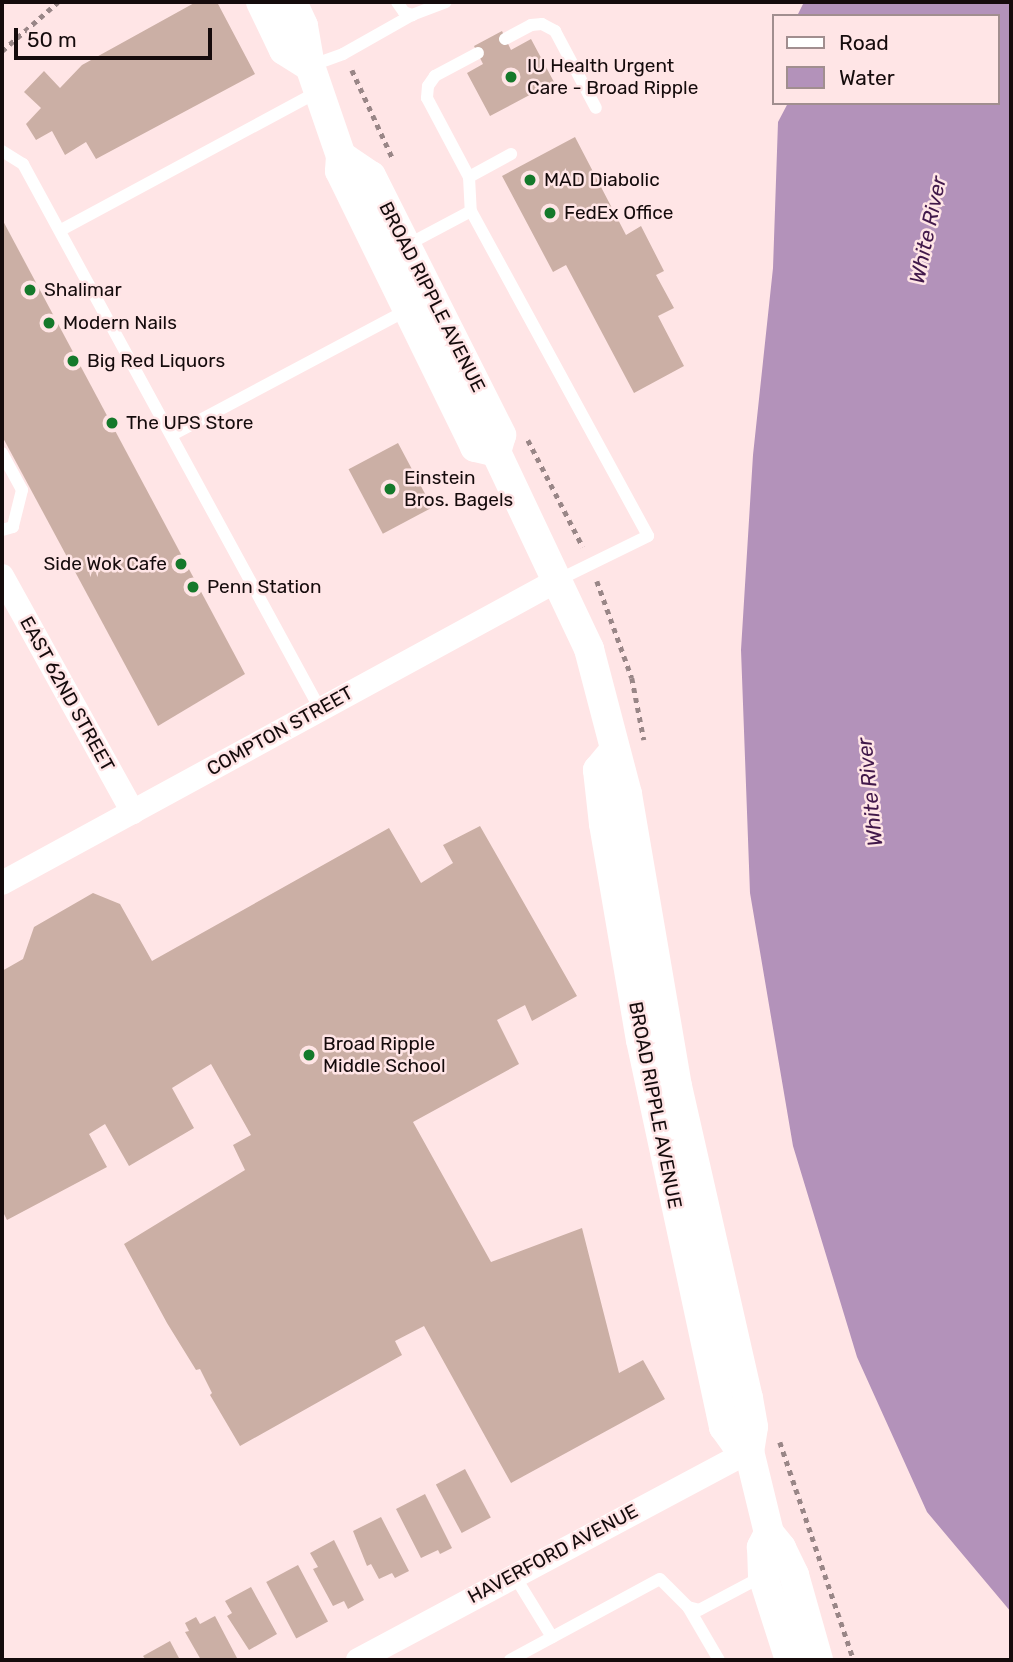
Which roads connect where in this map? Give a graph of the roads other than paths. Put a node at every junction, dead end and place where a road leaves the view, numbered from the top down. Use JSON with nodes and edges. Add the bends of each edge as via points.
{"nodes":[{"id":1,"x":261,"y":2,"type":"edge"},
{"id":2,"x":292,"y":2,"type":"edge"},
{"id":3,"x":397,"y":2,"type":"edge"},
{"id":4,"x":421,"y":2,"type":"edge"},
{"id":5,"x":446,"y":2,"type":"edge"},
{"id":6,"x":412,"y":15,"type":"junction"},
{"id":7,"x":505,"y":38,"type":"dead end"},
{"id":8,"x":478,"y":53,"type":"dead end"},
{"id":9,"x":314,"y":78,"type":"junction"},
{"id":10,"x":596,"y":108,"type":"dead end"},
{"id":11,"x":2,"y":151,"type":"edge"},
{"id":12,"x":511,"y":155,"type":"dead end"},
{"id":13,"x":341,"y":156,"type":"junction"},
{"id":14,"x":469,"y":177,"type":"junction"},
{"id":15,"x":471,"y":211,"type":"junction"},
{"id":16,"x":61,"y":230,"type":"junction"},
{"id":17,"x":406,"y":246,"type":"junction"},
{"id":18,"x":407,"y":310,"type":"junction"},
{"id":19,"x":172,"y":435,"type":"junction"},
{"id":20,"x":496,"y":452,"type":"junction"},
{"id":21,"x":2,"y":453,"type":"edge"},
{"id":22,"x":2,"y":530,"type":"edge"},
{"id":23,"x":2,"y":576,"type":"edge"},
{"id":24,"x":558,"y":580,"type":"junction"},
{"id":25,"x":320,"y":709,"type":"junction"},
{"id":26,"x":133,"y":812,"type":"junction"},
{"id":27,"x":2,"y":883,"type":"edge"},
{"id":28,"x":749,"y":1451,"type":"junction"},
{"id":29,"x":769,"y":1533,"type":"junction"},
{"id":30,"x":514,"y":1575,"type":"junction"},
{"id":31,"x":763,"y":1576,"type":"junction"},
{"id":32,"x":688,"y":1607,"type":"junction"},
{"id":33,"x":552,"y":1637,"type":"junction"},
{"id":34,"x":358,"y":1660,"type":"edge"},
{"id":35,"x":510,"y":1660,"type":"edge"},
{"id":36,"x":719,"y":1660,"type":"edge"},
{"id":37,"x":790,"y":1660,"type":"edge"},
{"id":38,"x":818,"y":1660,"type":"edge"}],
"edges":[{"from":1,"to":9,"type":"street","via":[[284,50]]},
{"from":2,"to":9,"type":"street","name":"BROAD RIPPLE AVENUE","via":[[303,26]]},
{"from":3,"to":6,"type":"lane"},
{"from":4,"to":6,"type":"lane"},
{"from":5,"to":6,"type":"lane"},
{"from":6,"to":9,"type":"lane","via":[[343,54]]},
{"from":7,"to":10,"type":"lane","via":[[542,23],[555,31]]},
{"from":8,"to":14,"type":"lane","via":[[435,76],[427,98]]},
{"from":9,"to":13,"type":"street","name":"BROAD RIPPLE AVENUE"},
{"from":9,"to":16,"type":"lane"},
{"from":11,"to":16,"type":"lane","via":[[23,164]]},
{"from":12,"to":14,"type":"lane"},
{"from":13,"to":17,"type":"street","name":"BROAD RIPPLE AVENUE","via":[[371,176]]},
{"from":13,"to":18,"type":"street","name":"BROAD RIPPLE AVENUE","via":[[340,171]]},
{"from":14,"to":15,"type":"lane"},
{"from":15,"to":17,"type":"lane"},
{"from":15,"to":24,"type":"lane","via":[[648,537]]},
{"from":16,"to":19,"type":"lane"},
{"from":17,"to":20,"type":"street","name":"BROAD RIPPLE AVENUE","via":[[501,435]]},
{"from":18,"to":19,"type":"lane"},
{"from":18,"to":20,"type":"street","name":"BROAD RIPPLE AVENUE","via":[[475,446]]},
{"from":19,"to":25,"type":"lane"},
{"from":20,"to":24,"type":"street","name":"BROAD RIPPLE AVENUE"},
{"from":21,"to":22,"type":"lane","via":[[22,491],[13,527]]},
{"from":23,"to":26,"type":"street","name":"EAST 62ND STREET"},
{"from":24,"to":25,"type":"street","name":"COMPTON STREET"},
{"from":24,"to":28,"type":"street","name":"BROAD RIPPLE AVENUE","via":[[589,649],[627,794],[677,1086],[748,1398],[753,1427]]},
{"from":25,"to":26,"type":"street","name":"COMPTON STREET"},
{"from":26,"to":27,"type":"street","name":"COMPTON STREET"},
{"from":28,"to":29,"type":"street","name":"BROAD RIPPLE AVENUE"},
{"from":28,"to":30,"type":"street","name":"HAVERFORD AVENUE"},
{"from":29,"to":31,"type":"street","name":"BROAD RIPPLE AVENUE","via":[[762,1547]]},
{"from":29,"to":38,"type":"street","name":"BROAD RIPPLE AVENUE","via":[[794,1575]]},
{"from":30,"to":33,"type":"lane"},
{"from":30,"to":34,"type":"street","name":"HAVERFORD AVENUE"},
{"from":31,"to":32,"type":"lane","via":[[699,1610]]},
{"from":31,"to":37,"type":"street","name":"BROAD RIPPLE AVENUE"},
{"from":32,"to":33,"type":"lane","via":[[660,1579]]},
{"from":32,"to":36,"type":"lane"},
{"from":33,"to":35,"type":"lane"}]}
